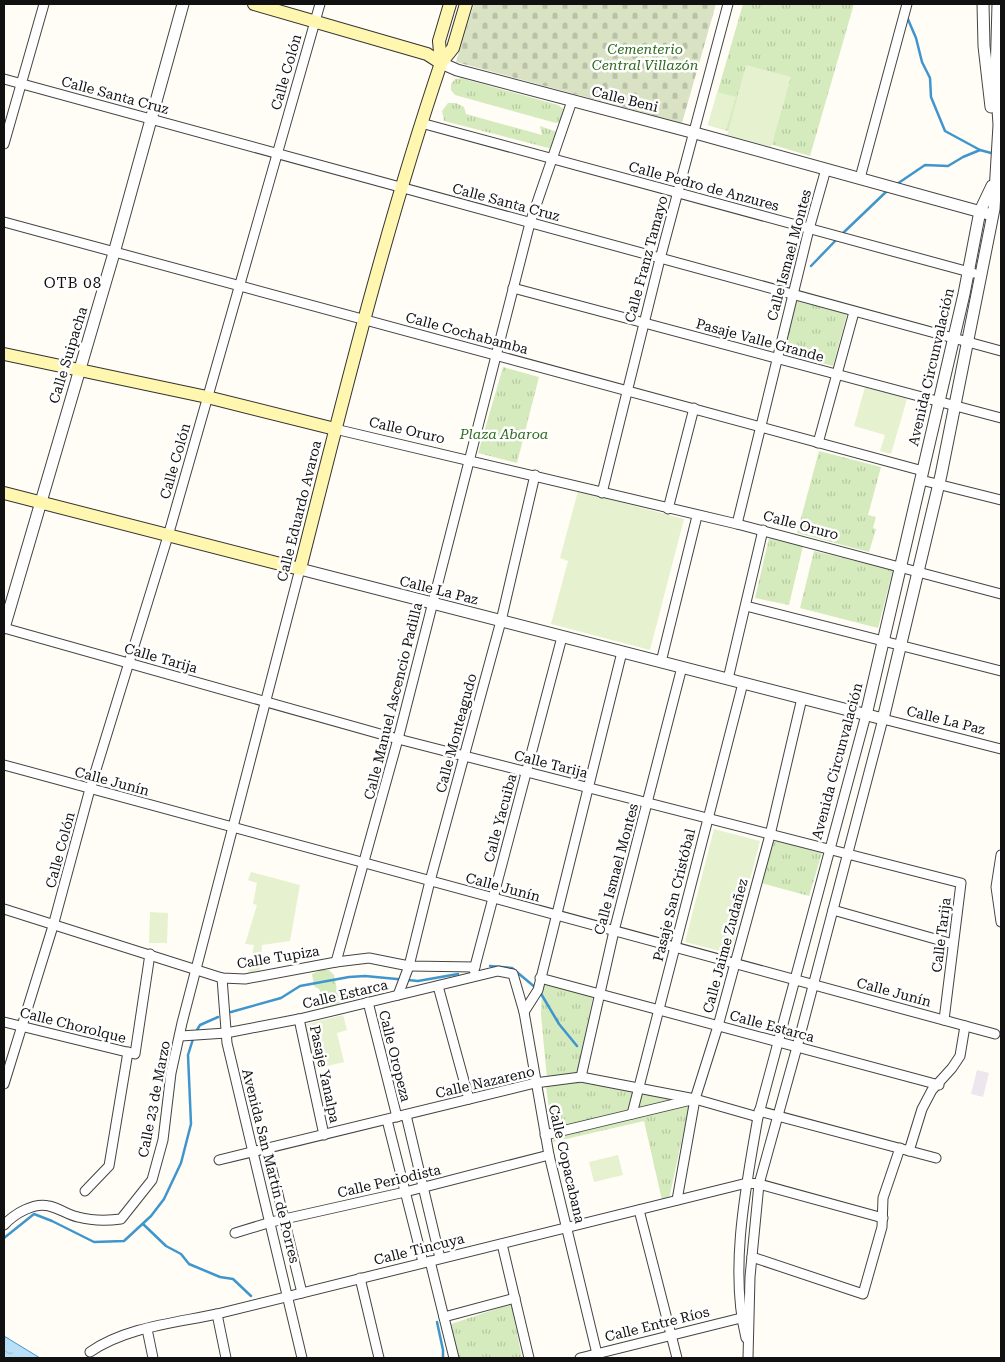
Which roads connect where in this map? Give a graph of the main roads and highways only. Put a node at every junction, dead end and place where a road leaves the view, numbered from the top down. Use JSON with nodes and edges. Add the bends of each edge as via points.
{"nodes":[{"id":1,"x":254,"y":4,"type":"edge"},
{"id":2,"x":450,"y":4,"type":"edge"},
{"id":3,"x":466,"y":4,"type":"edge"},
{"id":4,"x":441,"y":62,"type":"junction"},
{"id":5,"x":4,"y":354,"type":"edge"},
{"id":6,"x":335,"y":429,"type":"junction"},
{"id":7,"x":4,"y":493,"type":"edge"},
{"id":8,"x":300,"y":569,"type":"joint"}],
"edges":[{"from":1,"to":4,"type":"main road","name":"Calle Beni","via":[[427,54]]},
{"from":2,"to":4,"type":"main road","name":"Calle Eduardo Avaroa","via":[[439,41]]},
{"from":3,"to":4,"type":"main road","name":"Calle Eduardo Avaroa","via":[[453,48]]},
{"from":4,"to":6,"type":"main road","name":"Calle Eduardo Avaroa","via":[[400,188]]},
{"from":5,"to":6,"type":"main road","name":"Calle Oruro","via":[[207,397]]},
{"from":6,"to":8,"type":"main road","name":"Calle Eduardo Avaroa"},
{"from":7,"to":8,"type":"main road","name":"Calle La Paz"}]}
